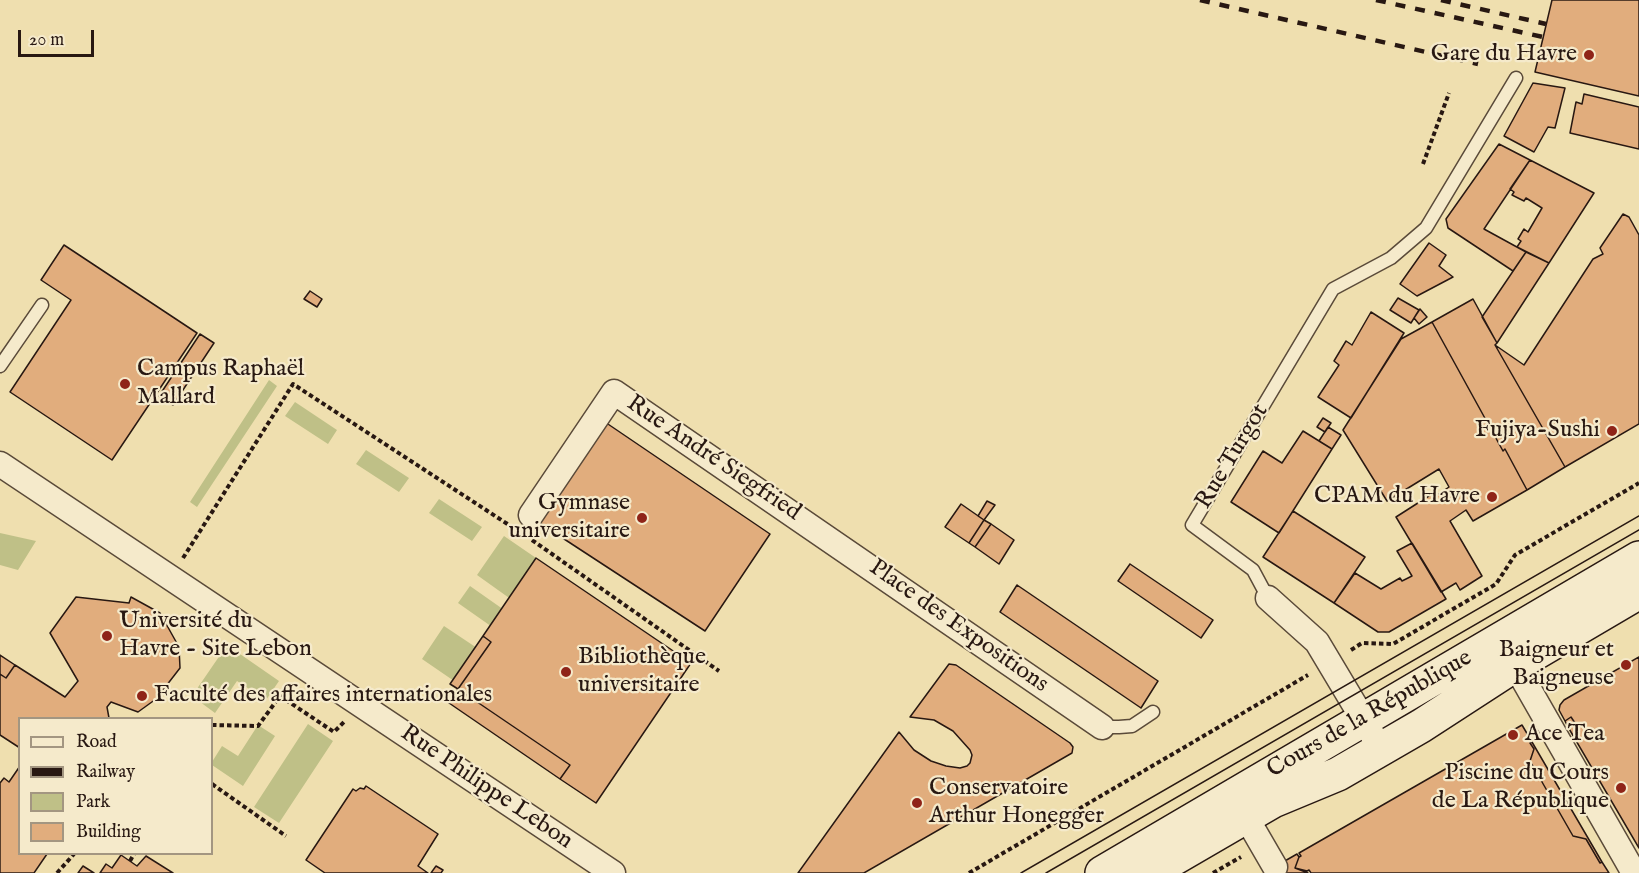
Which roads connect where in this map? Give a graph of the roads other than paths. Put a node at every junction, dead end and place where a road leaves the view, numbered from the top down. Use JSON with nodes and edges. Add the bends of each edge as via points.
{"nodes":[{"id":1,"x":1516,"y":78,"type":"dead end"},
{"id":2,"x":42,"y":305,"type":"dead end"},
{"id":3,"x":0,"y":366,"type":"edge"},
{"id":4,"x":0,"y":464,"type":"edge"},
{"id":5,"x":523,"y":526,"type":"road end"},
{"id":6,"x":815,"y":529,"type":"joint"},
{"id":7,"x":1639,"y":558,"type":"edge"},
{"id":8,"x":1639,"y":592,"type":"edge"},
{"id":9,"x":1268,"y":598,"type":"joint"},
{"id":10,"x":1515,"y":665,"type":"junction"},
{"id":11,"x":1153,"y":712,"type":"dead end"},
{"id":12,"x":1363,"y":719,"type":"junction"},
{"id":13,"x":1102,"y":727,"type":"joint"},
{"id":14,"x":1381,"y":749,"type":"junction"},
{"id":15,"x":1246,"y":817,"type":"junction"},
{"id":16,"x":1275,"y":867,"type":"dead end"},
{"id":17,"x":613,"y":873,"type":"edge"},
{"id":18,"x":1102,"y":873,"type":"edge"},
{"id":19,"x":1149,"y":873,"type":"edge"},
{"id":20,"x":1634,"y":873,"type":"edge"}],
"edges":[{"from":1,"to":9,"type":"lane","name":"Rue Turgot","via":[[1426,228],[1391,258],[1333,289],[1192,525],[1253,570]]},
{"from":2,"to":3,"type":"lane"},
{"from":4,"to":17,"type":"street","name":"Rue Philippe Lebon"},
{"from":5,"to":6,"type":"street","name":"Rue André Siegfried","via":[[614,392]]},
{"from":6,"to":13,"type":"street","name":"Place des Expositions"},
{"from":7,"to":12,"type":"main road","name":"Cours de la République"},
{"from":8,"to":10,"type":"main road","name":"Cours de la République"},
{"from":9,"to":12,"type":"street","name":"Rue Turgot","via":[[1317,642]]},
{"from":10,"to":14,"type":"main road","name":"Cours de la République"},
{"from":10,"to":20,"type":"street"},
{"from":11,"to":13,"type":"lane","via":[[1132,726]]},
{"from":12,"to":14,"type":"street","name":"Rue Turgot"},
{"from":12,"to":18,"type":"main road","name":"Cours de la République"},
{"from":14,"to":15,"type":"main road","name":"Cours de la République"},
{"from":15,"to":16,"type":"street"},
{"from":15,"to":19,"type":"main road","name":"Cours de la République"}]}
